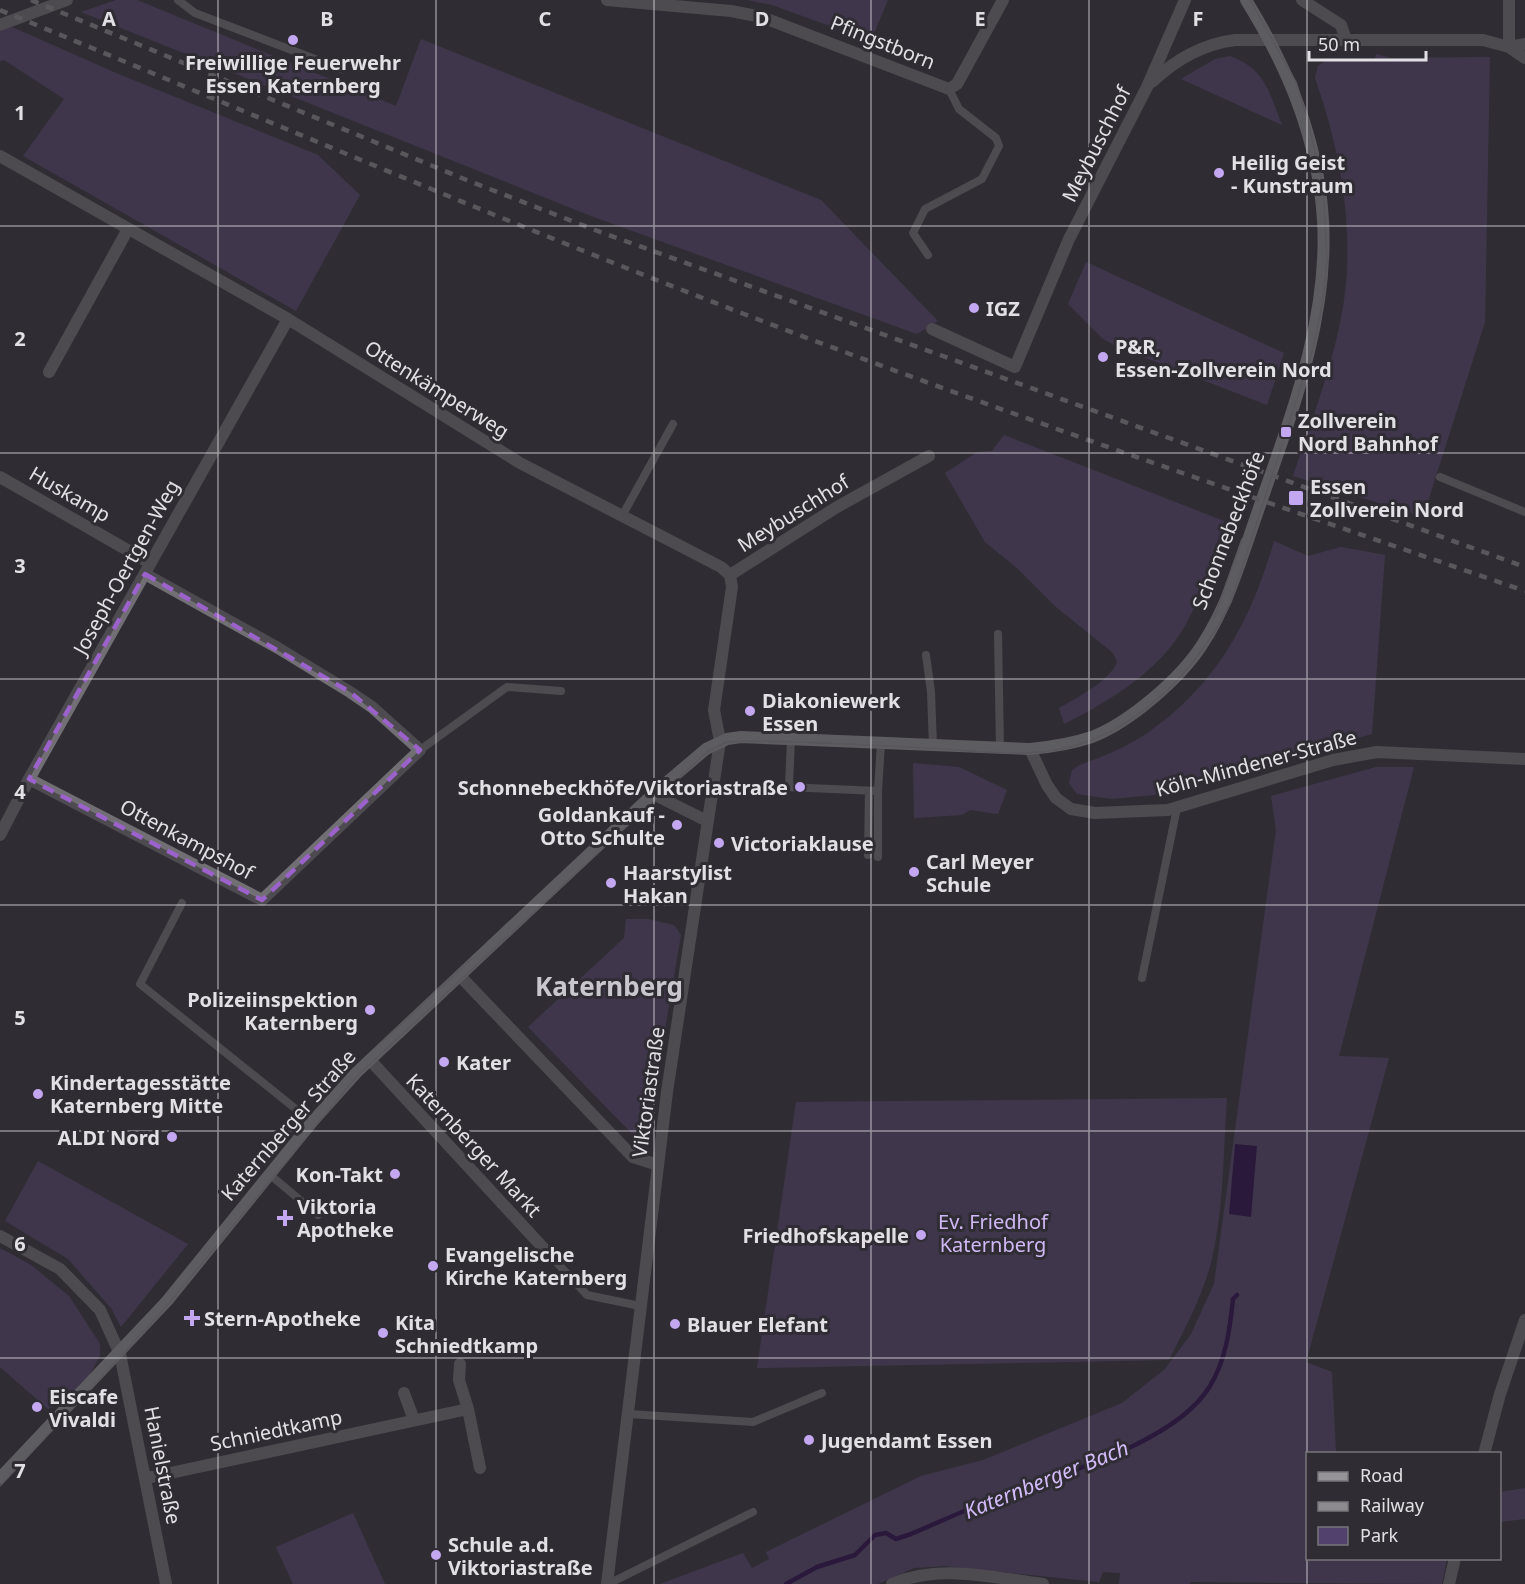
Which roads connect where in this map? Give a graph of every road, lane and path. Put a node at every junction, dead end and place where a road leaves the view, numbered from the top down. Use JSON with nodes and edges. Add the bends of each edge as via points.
{"nodes":[{"id":1,"x":67,"y":0,"type":"edge"},
{"id":2,"x":178,"y":0,"type":"edge"},
{"id":3,"x":608,"y":0,"type":"edge"},
{"id":4,"x":1003,"y":0,"type":"edge"},
{"id":5,"x":1185,"y":0,"type":"edge"},
{"id":6,"x":1246,"y":0,"type":"edge"},
{"id":7,"x":1302,"y":0,"type":"edge"},
{"id":8,"x":1509,"y":0,"type":"edge"},
{"id":9,"x":0,"y":24,"type":"edge"},
{"id":10,"x":1346,"y":39,"type":"junction"},
{"id":11,"x":1271,"y":42,"type":"junction"},
{"id":12,"x":1525,"y":44,"type":"edge"},
{"id":13,"x":1509,"y":46,"type":"junction"},
{"id":14,"x":1525,"y":58,"type":"edge"},
{"id":15,"x":340,"y":69,"type":"dead end"},
{"id":16,"x":1147,"y":87,"type":"junction"},
{"id":17,"x":949,"y":89,"type":"junction"},
{"id":18,"x":0,"y":157,"type":"edge"},
{"id":19,"x":128,"y":229,"type":"junction"},
{"id":20,"x":928,"y":255,"type":"dead end"},
{"id":21,"x":288,"y":319,"type":"junction"},
{"id":22,"x":932,"y":330,"type":"dead end"},
{"id":23,"x":49,"y":372,"type":"dead end"},
{"id":24,"x":673,"y":424,"type":"dead end"},
{"id":25,"x":929,"y":456,"type":"dead end"},
{"id":26,"x":0,"y":477,"type":"edge"},
{"id":27,"x":1440,"y":477,"type":"dead end"},
{"id":28,"x":1525,"y":512,"type":"edge"},
{"id":29,"x":622,"y":516,"type":"junction"},
{"id":30,"x":148,"y":569,"type":"junction"},
{"id":31,"x":730,"y":575,"type":"junction"},
{"id":32,"x":998,"y":634,"type":"dead end"},
{"id":33,"x":926,"y":655,"type":"dead end"},
{"id":34,"x":561,"y":691,"type":"dead end"},
{"id":35,"x":791,"y":739,"type":"junction"},
{"id":36,"x":720,"y":741,"type":"junction"},
{"id":37,"x":881,"y":743,"type":"junction"},
{"id":38,"x":933,"y":746,"type":"junction"},
{"id":39,"x":1000,"y":749,"type":"junction"},
{"id":40,"x":1030,"y":749,"type":"junction"},
{"id":41,"x":420,"y":750,"type":"junction"},
{"id":42,"x":1525,"y":759,"type":"edge"},
{"id":43,"x":29,"y":779,"type":"junction"},
{"id":44,"x":736,"y":785,"type":"dead end"},
{"id":45,"x":789,"y":786,"type":"junction"},
{"id":46,"x":874,"y":791,"type":"junction"},
{"id":47,"x":653,"y":794,"type":"junction"},
{"id":48,"x":1177,"y":808,"type":"junction"},
{"id":49,"x":707,"y":820,"type":"junction"},
{"id":50,"x":0,"y":835,"type":"edge"},
{"id":51,"x":868,"y":855,"type":"dead end"},
{"id":52,"x":878,"y":857,"type":"dead end"},
{"id":53,"x":182,"y":903,"type":"dead end"},
{"id":54,"x":460,"y":976,"type":"junction"},
{"id":55,"x":1142,"y":978,"type":"dead end"},
{"id":56,"x":369,"y":1060,"type":"junction"},
{"id":57,"x":312,"y":1122,"type":"junction"},
{"id":58,"x":658,"y":1165,"type":"junction"},
{"id":59,"x":270,"y":1174,"type":"junction"},
{"id":60,"x":318,"y":1215,"type":"dead end"},
{"id":61,"x":0,"y":1236,"type":"edge"},
{"id":62,"x":547,"y":1252,"type":"joint"},
{"id":63,"x":640,"y":1306,"type":"junction"},
{"id":64,"x":1525,"y":1320,"type":"edge"},
{"id":65,"x":120,"y":1354,"type":"junction"},
{"id":66,"x":460,"y":1364,"type":"dead end"},
{"id":67,"x":404,"y":1393,"type":"dead end"},
{"id":68,"x":822,"y":1393,"type":"dead end"},
{"id":69,"x":468,"y":1409,"type":"junction"},
{"id":70,"x":628,"y":1414,"type":"junction"},
{"id":71,"x":414,"y":1420,"type":"junction"},
{"id":72,"x":1485,"y":1452,"type":"edge"},
{"id":73,"x":480,"y":1468,"type":"dead end"},
{"id":74,"x":0,"y":1478,"type":"edge"},
{"id":75,"x":147,"y":1478,"type":"junction"},
{"id":76,"x":753,"y":1512,"type":"dead end"},
{"id":77,"x":1455,"y":1560,"type":"edge"},
{"id":78,"x":1007,"y":1582,"type":"edge"},
{"id":79,"x":166,"y":1584,"type":"edge"},
{"id":80,"x":608,"y":1584,"type":"edge"},
{"id":81,"x":892,"y":1584,"type":"edge"},
{"id":82,"x":1043,"y":1584,"type":"edge"},
{"id":83,"x":1449,"y":1584,"type":"edge"}],
"edges":[{"from":1,"to":9,"type":"street"},
{"from":2,"to":15,"type":"lane","via":[[195,14]]},
{"from":3,"to":17,"type":"street","name":"Pfingstborn","via":[[762,17]]},
{"from":4,"to":17,"type":"street","name":"Pfingstborn","via":[[962,76]]},
{"from":5,"to":16,"type":"street","name":"Meybuschhof"},
{"from":6,"to":11,"type":"main road","name":"Schonnebeckhöfe"},
{"from":7,"to":10,"type":"street","via":[[1341,25]]},
{"from":8,"to":13,"type":"street"},
{"from":10,"to":11,"type":"street","name":"Meybuschhof"},
{"from":10,"to":13,"type":"street","name":"Meybuschhof","via":[[1483,40]]},
{"from":11,"to":16,"type":"street","name":"Meybuschhof","via":[[1216,43],[1163,71]]},
{"from":11,"to":40,"type":"main road","name":"Schonnebeckhöfe","via":[[1296,95],[1311,140],[1320,188],[1323,241],[1314,333],[1268,482],[1226,600],[1202,645],[1179,672],[1114,726],[1065,745]]},
{"from":12,"to":13,"type":"street"},
{"from":13,"to":14,"type":"street"},
{"from":16,"to":22,"type":"street","name":"Meybuschhof","via":[[1069,239],[1015,366]]},
{"from":17,"to":20,"type":"lane","via":[[959,109],[996,138],[999,146],[982,179],[925,209],[913,233]]},
{"from":18,"to":19,"type":"street","name":"Ottenkämperweg"},
{"from":19,"to":21,"type":"street","name":"Ottenkämperweg"},
{"from":19,"to":23,"type":"street"},
{"from":21,"to":29,"type":"street","name":"Ottenkämperweg","via":[[520,463]]},
{"from":21,"to":30,"type":"street","name":"Joseph-Oertgen-Weg"},
{"from":24,"to":29,"type":"lane"},
{"from":25,"to":31,"type":"street","name":"Meybuschhof","via":[[837,507]]},
{"from":26,"to":30,"type":"street","name":"Huskamp"},
{"from":27,"to":28,"type":"lane"},
{"from":29,"to":31,"type":"street","name":"Ottenkämperweg"},
{"from":30,"to":41,"type":"street","via":[[350,692]]},
{"from":30,"to":43,"type":"street","name":"Joseph-Oertgen-Weg"},
{"from":31,"to":36,"type":"street","name":"Meybuschhof","via":[[732,587],[714,710]]},
{"from":32,"to":39,"type":"lane"},
{"from":33,"to":38,"type":"lane","via":[[932,692]]},
{"from":34,"to":41,"type":"lane","name":"Ottenkampshof","via":[[507,687]]},
{"from":35,"to":36,"type":"main road","name":"Schonnebeckhöfe","via":[[741,737]]},
{"from":35,"to":37,"type":"main road","name":"Schonnebeckhöfe"},
{"from":35,"to":45,"type":"lane"},
{"from":36,"to":47,"type":"main road","name":"Katernberger Straße"},
{"from":36,"to":49,"type":"street","name":"Viktoriastraße"},
{"from":37,"to":38,"type":"main road","name":"Schonnebeckhöfe"},
{"from":37,"to":46,"type":"lane"},
{"from":38,"to":39,"type":"main road","name":"Schonnebeckhöfe"},
{"from":39,"to":40,"type":"main road","name":"Schonnebeckhöfe"},
{"from":40,"to":48,"type":"street","name":"Köln-Mindener-Straße","via":[[1051,792],[1071,809],[1123,813]]},
{"from":41,"to":43,"type":"street","name":"Ottenkampshof","via":[[262,900]]},
{"from":42,"to":48,"type":"street","name":"Köln-Mindener-Straße","via":[[1377,752],[1333,760]]},
{"from":43,"to":50,"type":"street","name":"Joseph-Oertgen-Weg"},
{"from":44,"to":45,"type":"lane"},
{"from":45,"to":46,"type":"lane"},
{"from":46,"to":51,"type":"lane"},
{"from":46,"to":52,"type":"lane"},
{"from":47,"to":49,"type":"street"},
{"from":47,"to":54,"type":"main road","name":"Katernberger Straße"},
{"from":48,"to":55,"type":"lane"},
{"from":49,"to":58,"type":"street","name":"Viktoriastraße"},
{"from":53,"to":57,"type":"lane","via":[[140,984]]},
{"from":54,"to":56,"type":"main road","name":"Katernberger Straße"},
{"from":54,"to":58,"type":"street","via":[[633,1156]]},
{"from":56,"to":57,"type":"main road","name":"Katernberger Straße"},
{"from":56,"to":62,"type":"street","name":"Katernberger Markt"},
{"from":57,"to":59,"type":"main road","name":"Katernberger Straße"},
{"from":58,"to":63,"type":"street","name":"Viktoriastraße"},
{"from":59,"to":60,"type":"lane"},
{"from":59,"to":65,"type":"main road","name":"Katernberger Straße"},
{"from":61,"to":65,"type":"street","name":"Hanielstraße","via":[[60,1269],[100,1310]]},
{"from":62,"to":63,"type":"lane","name":"Katernberger Markt","via":[[587,1295]]},
{"from":63,"to":70,"type":"street","name":"Viktoriastraße"},
{"from":64,"to":72,"type":"street"},
{"from":65,"to":74,"type":"main road","name":"Katernberger Straße"},
{"from":65,"to":75,"type":"street","name":"Hanielstraße"},
{"from":66,"to":69,"type":"street","via":[[459,1380]]},
{"from":67,"to":71,"type":"street"},
{"from":68,"to":70,"type":"lane","via":[[753,1422]]},
{"from":69,"to":71,"type":"street","name":"Schniedtkamp"},
{"from":69,"to":73,"type":"street"},
{"from":70,"to":80,"type":"street","name":"Viktoriastraße"},
{"from":71,"to":75,"type":"street","name":"Schniedtkamp"},
{"from":75,"to":79,"type":"street","name":"Hanielstraße"},
{"from":76,"to":80,"type":"lane"},
{"from":77,"to":83,"type":"street"},
{"from":78,"to":81,"type":"street","via":[[940,1571],[910,1576]]},
{"from":78,"to":82,"type":"street"}]}
